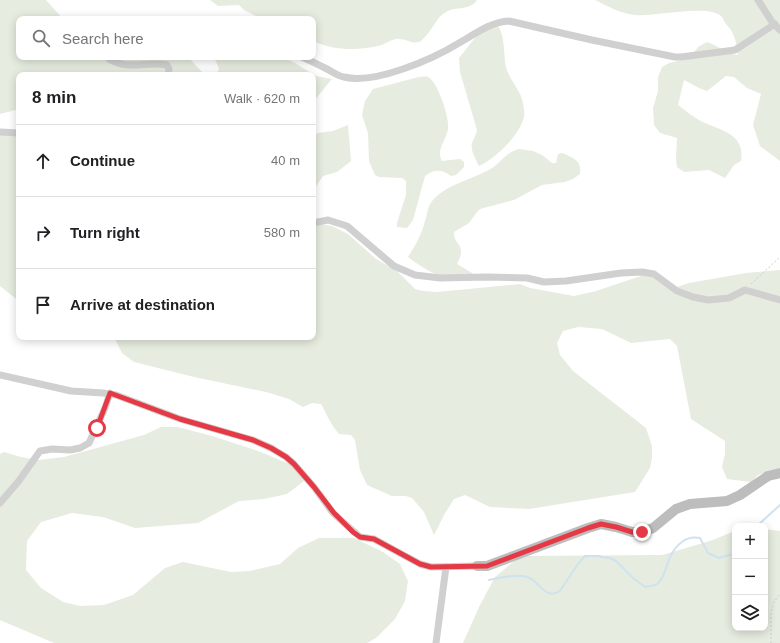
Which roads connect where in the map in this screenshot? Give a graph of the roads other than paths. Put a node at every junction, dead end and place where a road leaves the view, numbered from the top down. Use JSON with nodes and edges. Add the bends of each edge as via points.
{"nodes":[{"id":1,"x":758,"y":0,"type":"edge"},
{"id":2,"x":774,"y":24,"type":"junction"},
{"id":3,"x":780,"y":30,"type":"edge"},
{"id":4,"x":111,"y":60,"type":"edge"},
{"id":5,"x":308,"y":60,"type":"edge"},
{"id":6,"x":168,"y":72,"type":"edge"},
{"id":7,"x":0,"y":132,"type":"edge"},
{"id":8,"x":16,"y":133,"type":"edge"},
{"id":9,"x":316,"y":222,"type":"edge"},
{"id":10,"x":780,"y":300,"type":"edge"},
{"id":11,"x":0,"y":375,"type":"edge"},
{"id":12,"x":110,"y":393,"type":"junction"},
{"id":13,"x":780,"y":473,"type":"edge"},
{"id":14,"x":0,"y":503,"type":"edge"},
{"id":15,"x":477,"y":566,"type":"joint"},
{"id":16,"x":446,"y":567,"type":"junction"},
{"id":17,"x":436,"y":643,"type":"edge"}],
"edges":[{"from":1,"to":2,"type":"street"},
{"from":2,"to":3,"type":"street"},
{"from":2,"to":5,"type":"street","via":[[735,50],[682,57],[500,21],[425,62],[380,76],[349,79]]},
{"from":4,"to":6,"type":"street","via":[[122,65],[167,65]]},
{"from":7,"to":8,"type":"street"},
{"from":9,"to":10,"type":"street","via":[[328,220],[347,226],[394,266],[415,275],[440,278],[526,278],[544,282],[642,272],[654,274],[677,291],[693,297],[708,300],[729,298],[745,290]]},
{"from":11,"to":12,"type":"street","via":[[71,391]]},
{"from":12,"to":14,"type":"street","via":[[89,443],[70,450],[40,451]]},
{"from":12,"to":16,"type":"street","via":[[271,448],[294,464],[334,513],[360,537],[374,539],[420,564]]},
{"from":13,"to":15,"type":"street","via":[[768,476],[728,501],[690,504],[676,509],[653,528],[642,532],[601,524],[487,566]]},
{"from":15,"to":16,"type":"street"},
{"from":16,"to":17,"type":"street"}]}
